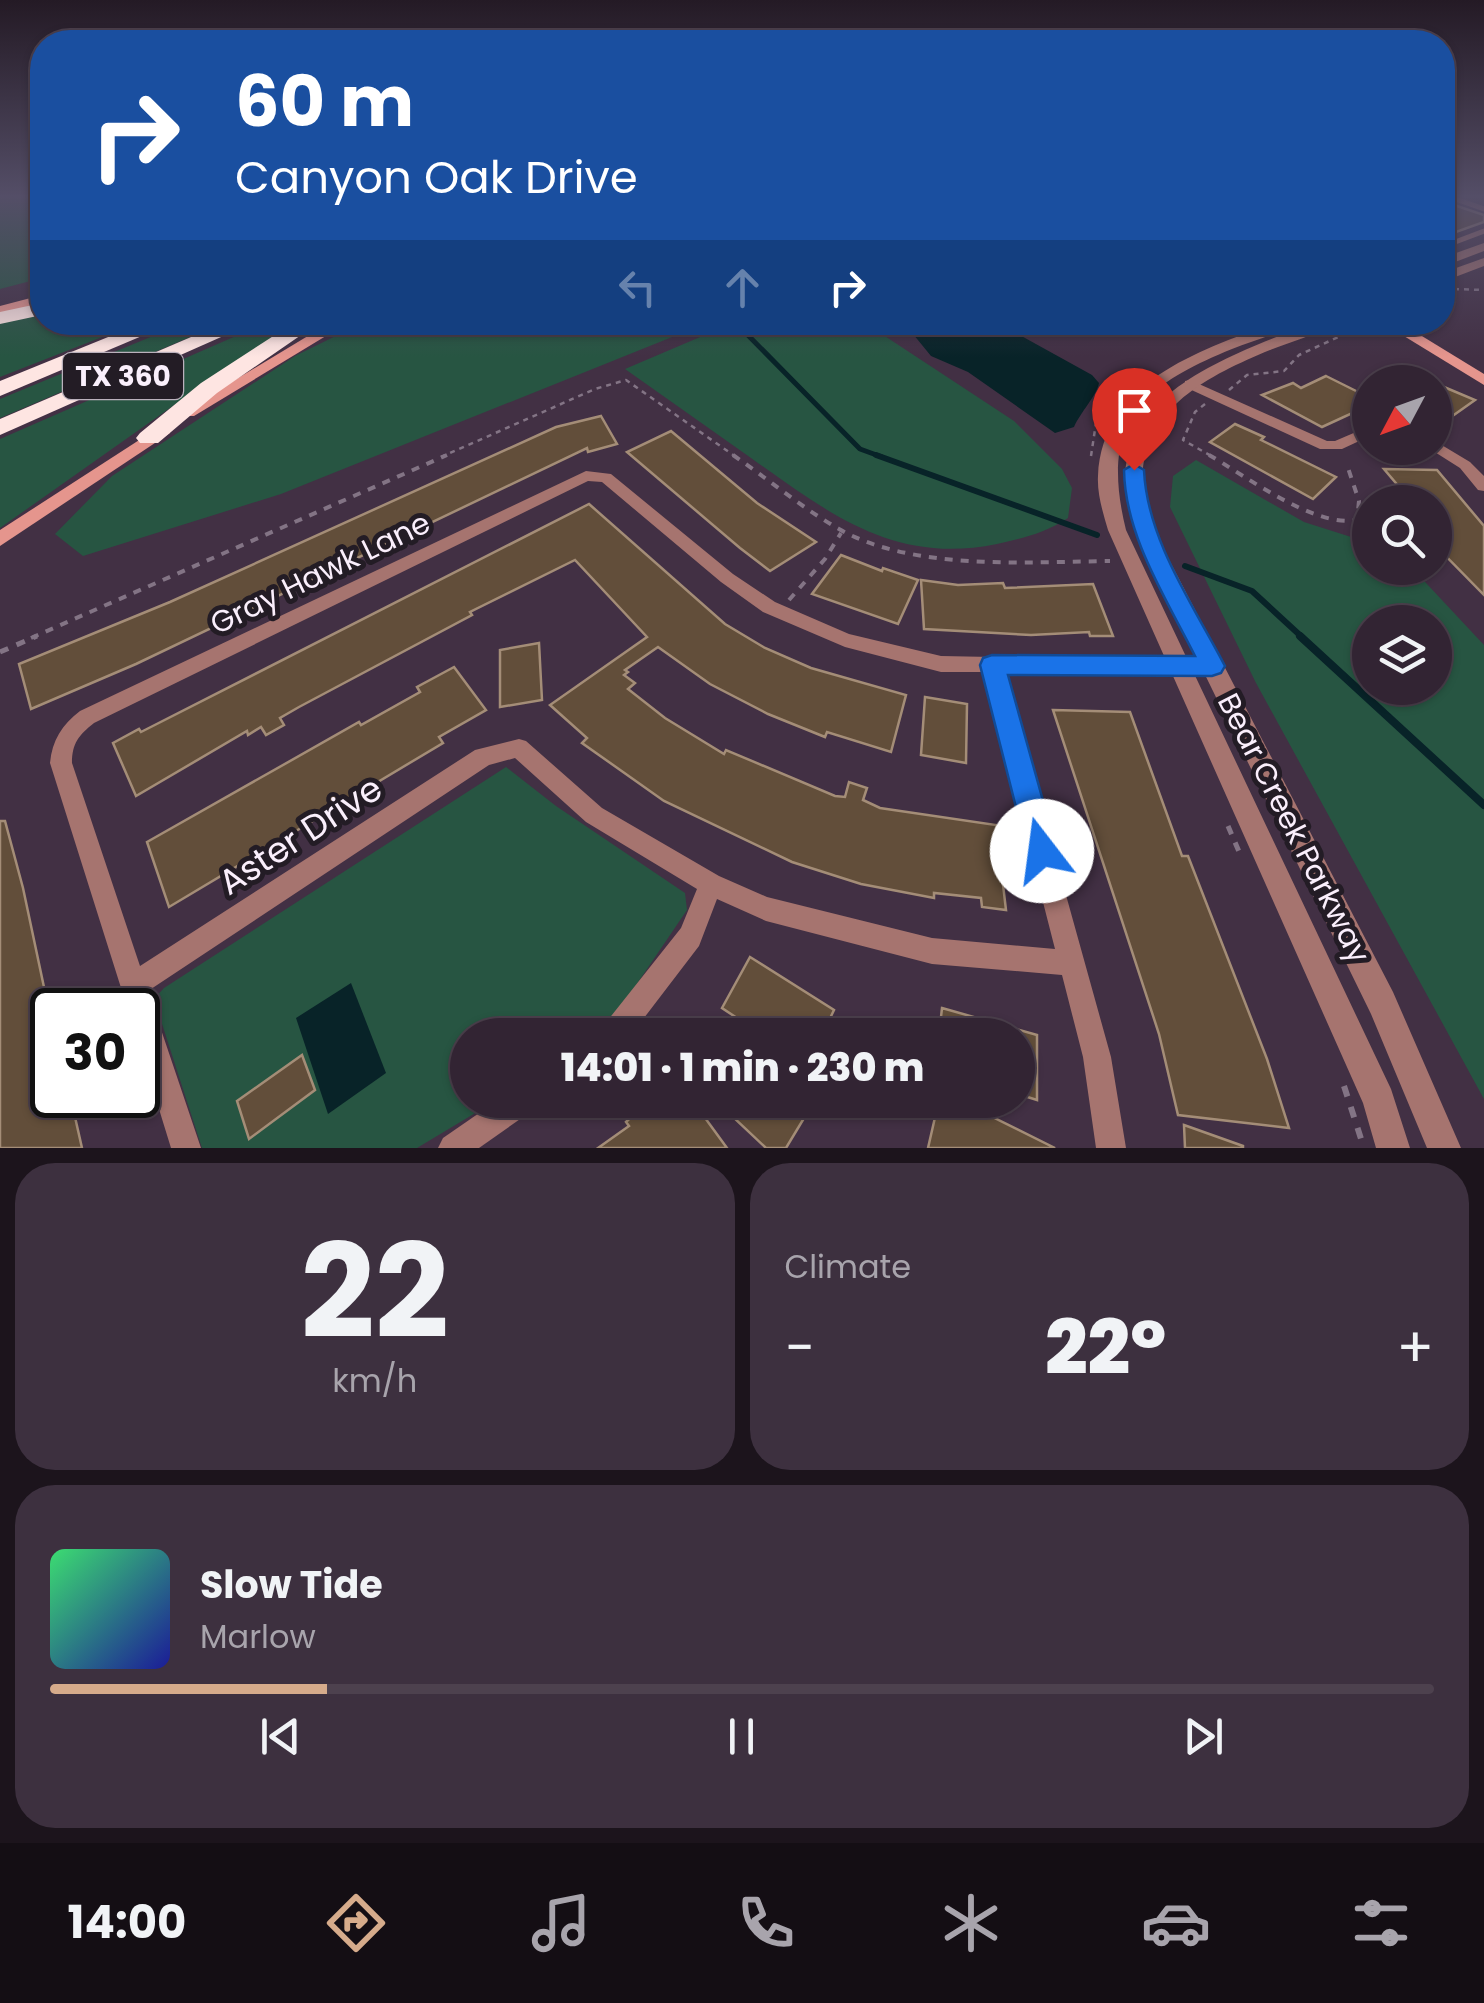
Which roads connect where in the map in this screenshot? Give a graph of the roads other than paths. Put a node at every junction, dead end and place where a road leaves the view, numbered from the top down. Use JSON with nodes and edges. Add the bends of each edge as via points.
{"nodes":[{"id":1,"x":1484,"y":262,"type":"edge"},
{"id":2,"x":1455,"y":279,"type":"edge"},
{"id":3,"x":30,"y":302,"type":"edge"},
{"id":4,"x":0,"y":310,"type":"edge"},
{"id":5,"x":30,"y":312,"type":"edge"},
{"id":6,"x":0,"y":318,"type":"edge"},
{"id":7,"x":133,"y":335,"type":"edge"},
{"id":8,"x":215,"y":335,"type":"edge"},
{"id":9,"x":290,"y":335,"type":"edge"},
{"id":10,"x":320,"y":335,"type":"edge"},
{"id":11,"x":1248,"y":335,"type":"edge"},
{"id":12,"x":1257,"y":335,"type":"edge"},
{"id":13,"x":1299,"y":335,"type":"edge"},
{"id":14,"x":1410,"y":335,"type":"edge"},
{"id":15,"x":1432,"y":335,"type":"edge"},
{"id":16,"x":1252,"y":337,"type":"junction"},
{"id":17,"x":1484,"y":365,"type":"edge"},
{"id":18,"x":1484,"y":380,"type":"edge"},
{"id":19,"x":1190,"y":384,"type":"junction"},
{"id":20,"x":0,"y":390,"type":"edge"},
{"id":21,"x":0,"y":428,"type":"edge"},
{"id":22,"x":149,"y":438,"type":"junction"},
{"id":23,"x":1352,"y":438,"type":"edge"},
{"id":24,"x":1452,"y":456,"type":"edge"},
{"id":25,"x":1484,"y":486,"type":"edge"},
{"id":26,"x":0,"y":538,"type":"edge"},
{"id":27,"x":992,"y":665,"type":"junction"},
{"id":28,"x":1180,"y":666,"type":"junction"},
{"id":29,"x":1212,"y":666,"type":"junction"},
{"id":30,"x":712,"y":884,"type":"junction"},
{"id":31,"x":1072,"y":963,"type":"junction"},
{"id":32,"x":136,"y":984,"type":"junction"},
{"id":33,"x":627,"y":1018,"type":"edge"},
{"id":34,"x":496,"y":1118,"type":"edge"},
{"id":35,"x":186,"y":1148,"type":"edge"},
{"id":36,"x":453,"y":1148,"type":"edge"},
{"id":37,"x":1111,"y":1148,"type":"edge"},
{"id":38,"x":1394,"y":1148,"type":"edge"},
{"id":39,"x":1444,"y":1148,"type":"edge"}],
"edges":[{"from":1,"to":2,"type":"street"},
{"from":3,"to":4,"type":"main road"},
{"from":5,"to":6,"type":"highway"},
{"from":7,"to":20,"type":"highway","number":"TX 360"},
{"from":8,"to":21,"type":"highway","number":"TX 360"},
{"from":9,"to":22,"type":"highway","via":[[208,388]]},
{"from":10,"to":22,"type":"main road"},
{"from":11,"to":16,"type":"lane"},
{"from":12,"to":16,"type":"street","name":"Bear Creek Parkway"},
{"from":13,"to":19,"type":"street","name":"Bear Creek Parkway"},
{"from":14,"to":18,"type":"main road"},
{"from":15,"to":17,"type":"main road"},
{"from":16,"to":28,"type":"street","name":"Bear Creek Parkway","via":[[1159,378],[1124,412],[1109,452],[1117,530]]},
{"from":19,"to":23,"type":"street","via":[[1325,446]]},
{"from":19,"to":29,"type":"street","name":"Bear Creek Parkway","via":[[1146,429],[1137,449],[1135,496],[1152,548]]},
{"from":22,"to":26,"type":"main road"},
{"from":24,"to":25,"type":"street"},
{"from":27,"to":28,"type":"street"},
{"from":27,"to":31,"type":"street"},
{"from":27,"to":32,"type":"street","name":"Gray Hawk Lane","via":[[941,664],[864,645],[778,611],[726,578],[618,485],[598,475],[572,482],[70,730],[61,744],[62,762]]},
{"from":28,"to":29,"type":"street"},
{"from":28,"to":38,"type":"street","name":"Bear Creek Parkway","via":[[1379,1101]]},
{"from":29,"to":39,"type":"street","name":"Bear Creek Parkway","via":[[1382,1003]]},
{"from":30,"to":31,"type":"street","via":[[766,909],[844,932],[932,950]]},
{"from":30,"to":32,"type":"street","name":"Aster Drive","via":[[594,815],[519,748],[506,749],[483,757]]},
{"from":30,"to":33,"type":"street","via":[[690,937]]},
{"from":31,"to":37,"type":"street","via":[[1098,1057]]},
{"from":32,"to":35,"type":"street"},
{"from":34,"to":36,"type":"street"}]}
